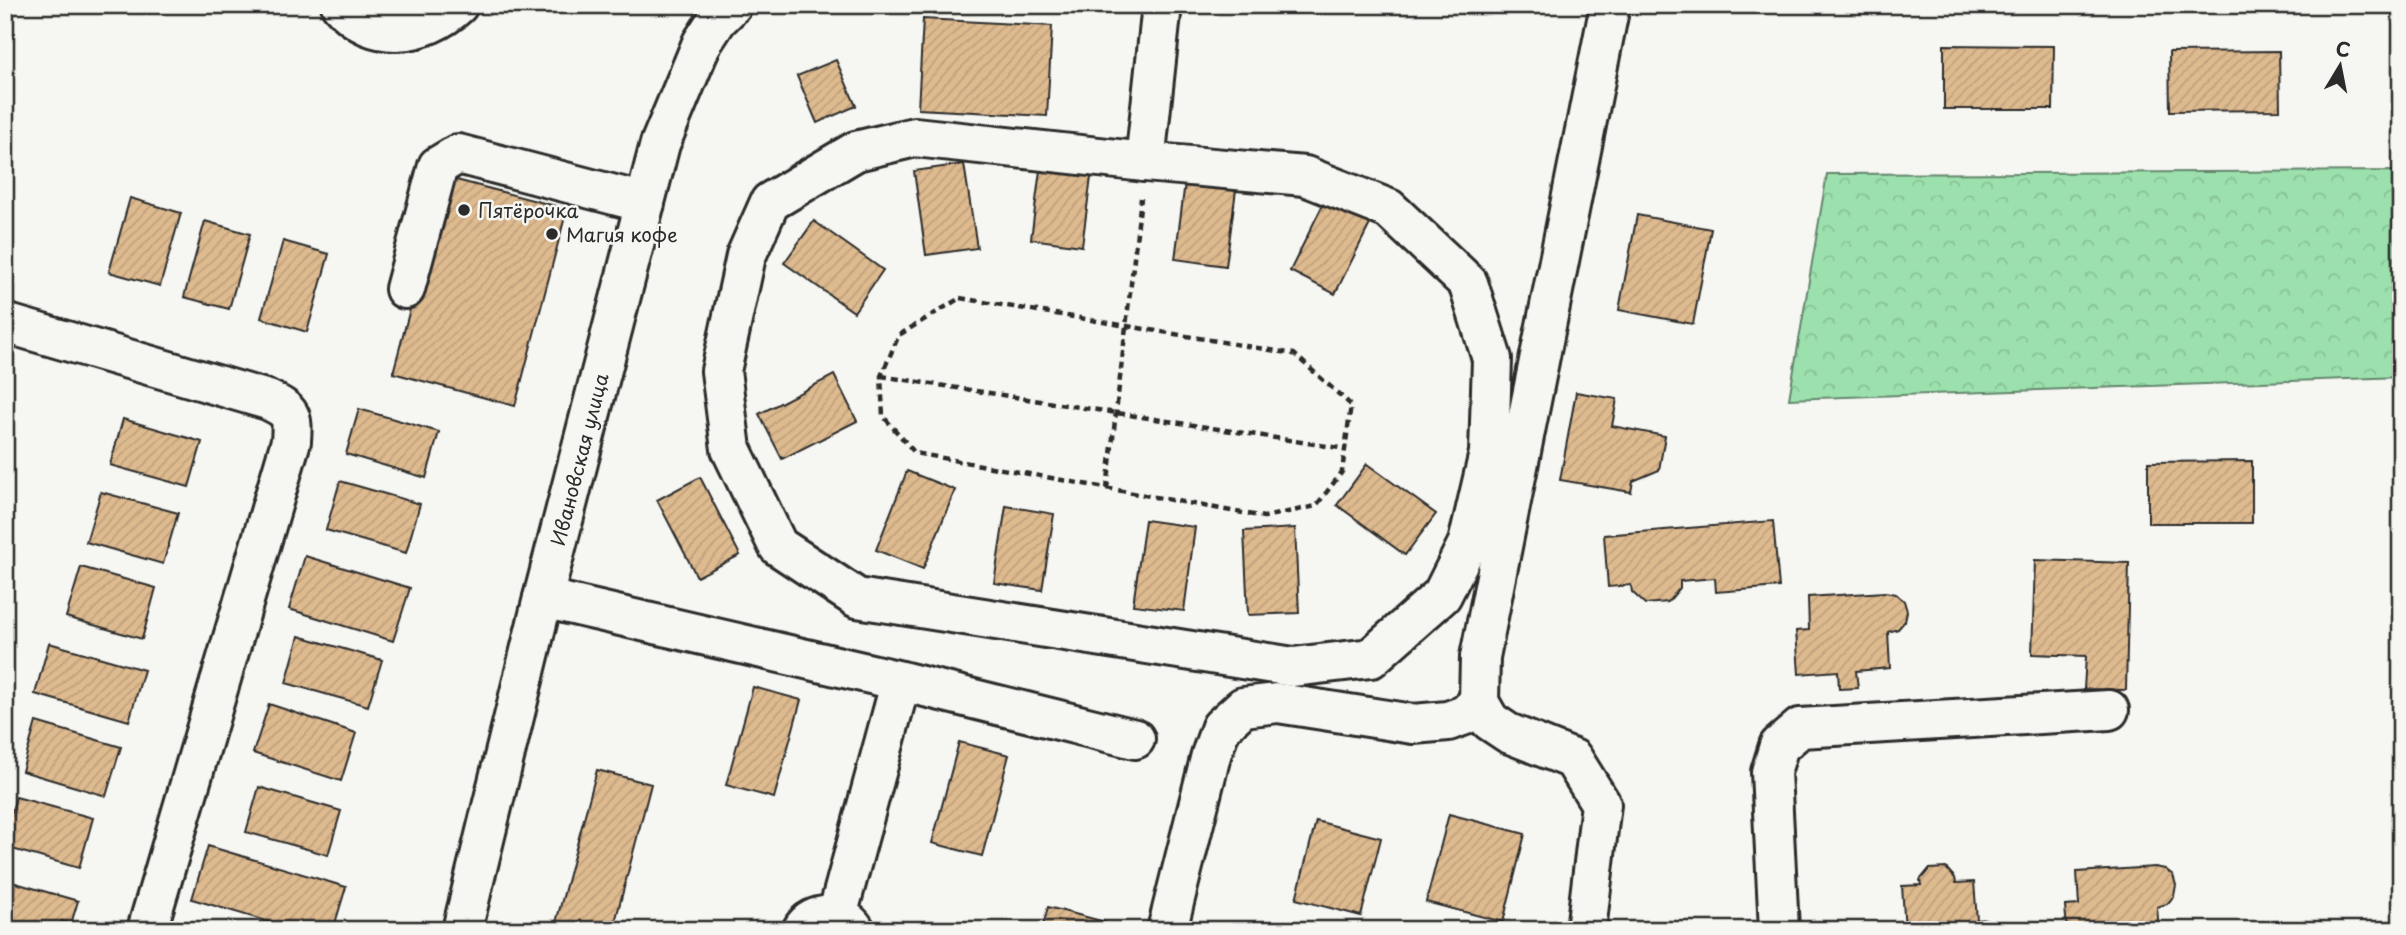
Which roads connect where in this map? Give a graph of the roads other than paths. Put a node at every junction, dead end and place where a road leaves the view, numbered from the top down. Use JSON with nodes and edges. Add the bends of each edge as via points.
{"nodes":[{"id":1,"x":341,"y":5,"type":"edge"},
{"id":2,"x":458,"y":5,"type":"edge"},
{"id":3,"x":732,"y":5,"type":"edge"},
{"id":4,"x":1162,"y":5,"type":"edge"},
{"id":5,"x":1610,"y":5,"type":"edge"},
{"id":6,"x":1145,"y":162,"type":"junction"},
{"id":7,"x":645,"y":203,"type":"junction"},
{"id":8,"x":405,"y":289,"type":"dead end"},
{"id":9,"x":5,"y":323,"type":"edge"},
{"id":10,"x":543,"y":598,"type":"junction"},
{"id":11,"x":901,"y":681,"type":"junction"},
{"id":12,"x":1479,"y":702,"type":"junction"},
{"id":13,"x":2109,"y":710,"type":"dead end"},
{"id":14,"x":1135,"y":739,"type":"dead end"},
{"id":15,"x":846,"y":923,"type":"edge"},
{"id":16,"x":147,"y":930,"type":"edge"},
{"id":17,"x":462,"y":930,"type":"edge"},
{"id":18,"x":802,"y":930,"type":"edge"},
{"id":19,"x":1167,"y":930,"type":"edge"},
{"id":20,"x":1586,"y":930,"type":"edge"},
{"id":21,"x":1779,"y":930,"type":"edge"}],
"edges":[{"from":1,"to":2,"type":"street","via":[[363,23],[403,32],[424,28]]},
{"from":3,"to":7,"type":"street","name":"Ивановская улица","via":[[717,19],[687,75],[660,144]]},
{"from":4,"to":6,"type":"street"},
{"from":5,"to":12,"type":"street","via":[[1480,657]]},
{"from":6,"to":6,"type":"street","via":[[1305,176],[1389,209],[1468,283],[1492,359],[1489,453],[1468,543],[1442,595],[1371,658],[1293,667],[857,598],[778,546],[731,449],[721,371],[746,256],[769,202],[856,151],[915,137]]},
{"from":7,"to":8,"type":"street","via":[[457,154],[438,166]]},
{"from":7,"to":10,"type":"street","name":"Ивановская улица"},
{"from":9,"to":16,"type":"street","via":[[268,400],[286,409],[292,423],[291,440]]},
{"from":10,"to":11,"type":"street"},
{"from":10,"to":17,"type":"street","name":"Ивановская улица"},
{"from":11,"to":14,"type":"street"},
{"from":11,"to":15,"type":"street"},
{"from":12,"to":19,"type":"street","via":[[1465,715],[1448,721],[1413,724],[1278,703],[1243,707],[1221,727],[1211,755]]},
{"from":12,"to":20,"type":"street","via":[[1490,721],[1508,733],[1573,759],[1601,804]]},
{"from":13,"to":21,"type":"street","via":[[1800,728],[1779,746],[1771,772]]},
{"from":15,"to":18,"type":"street","via":[[820,916]]}]}
